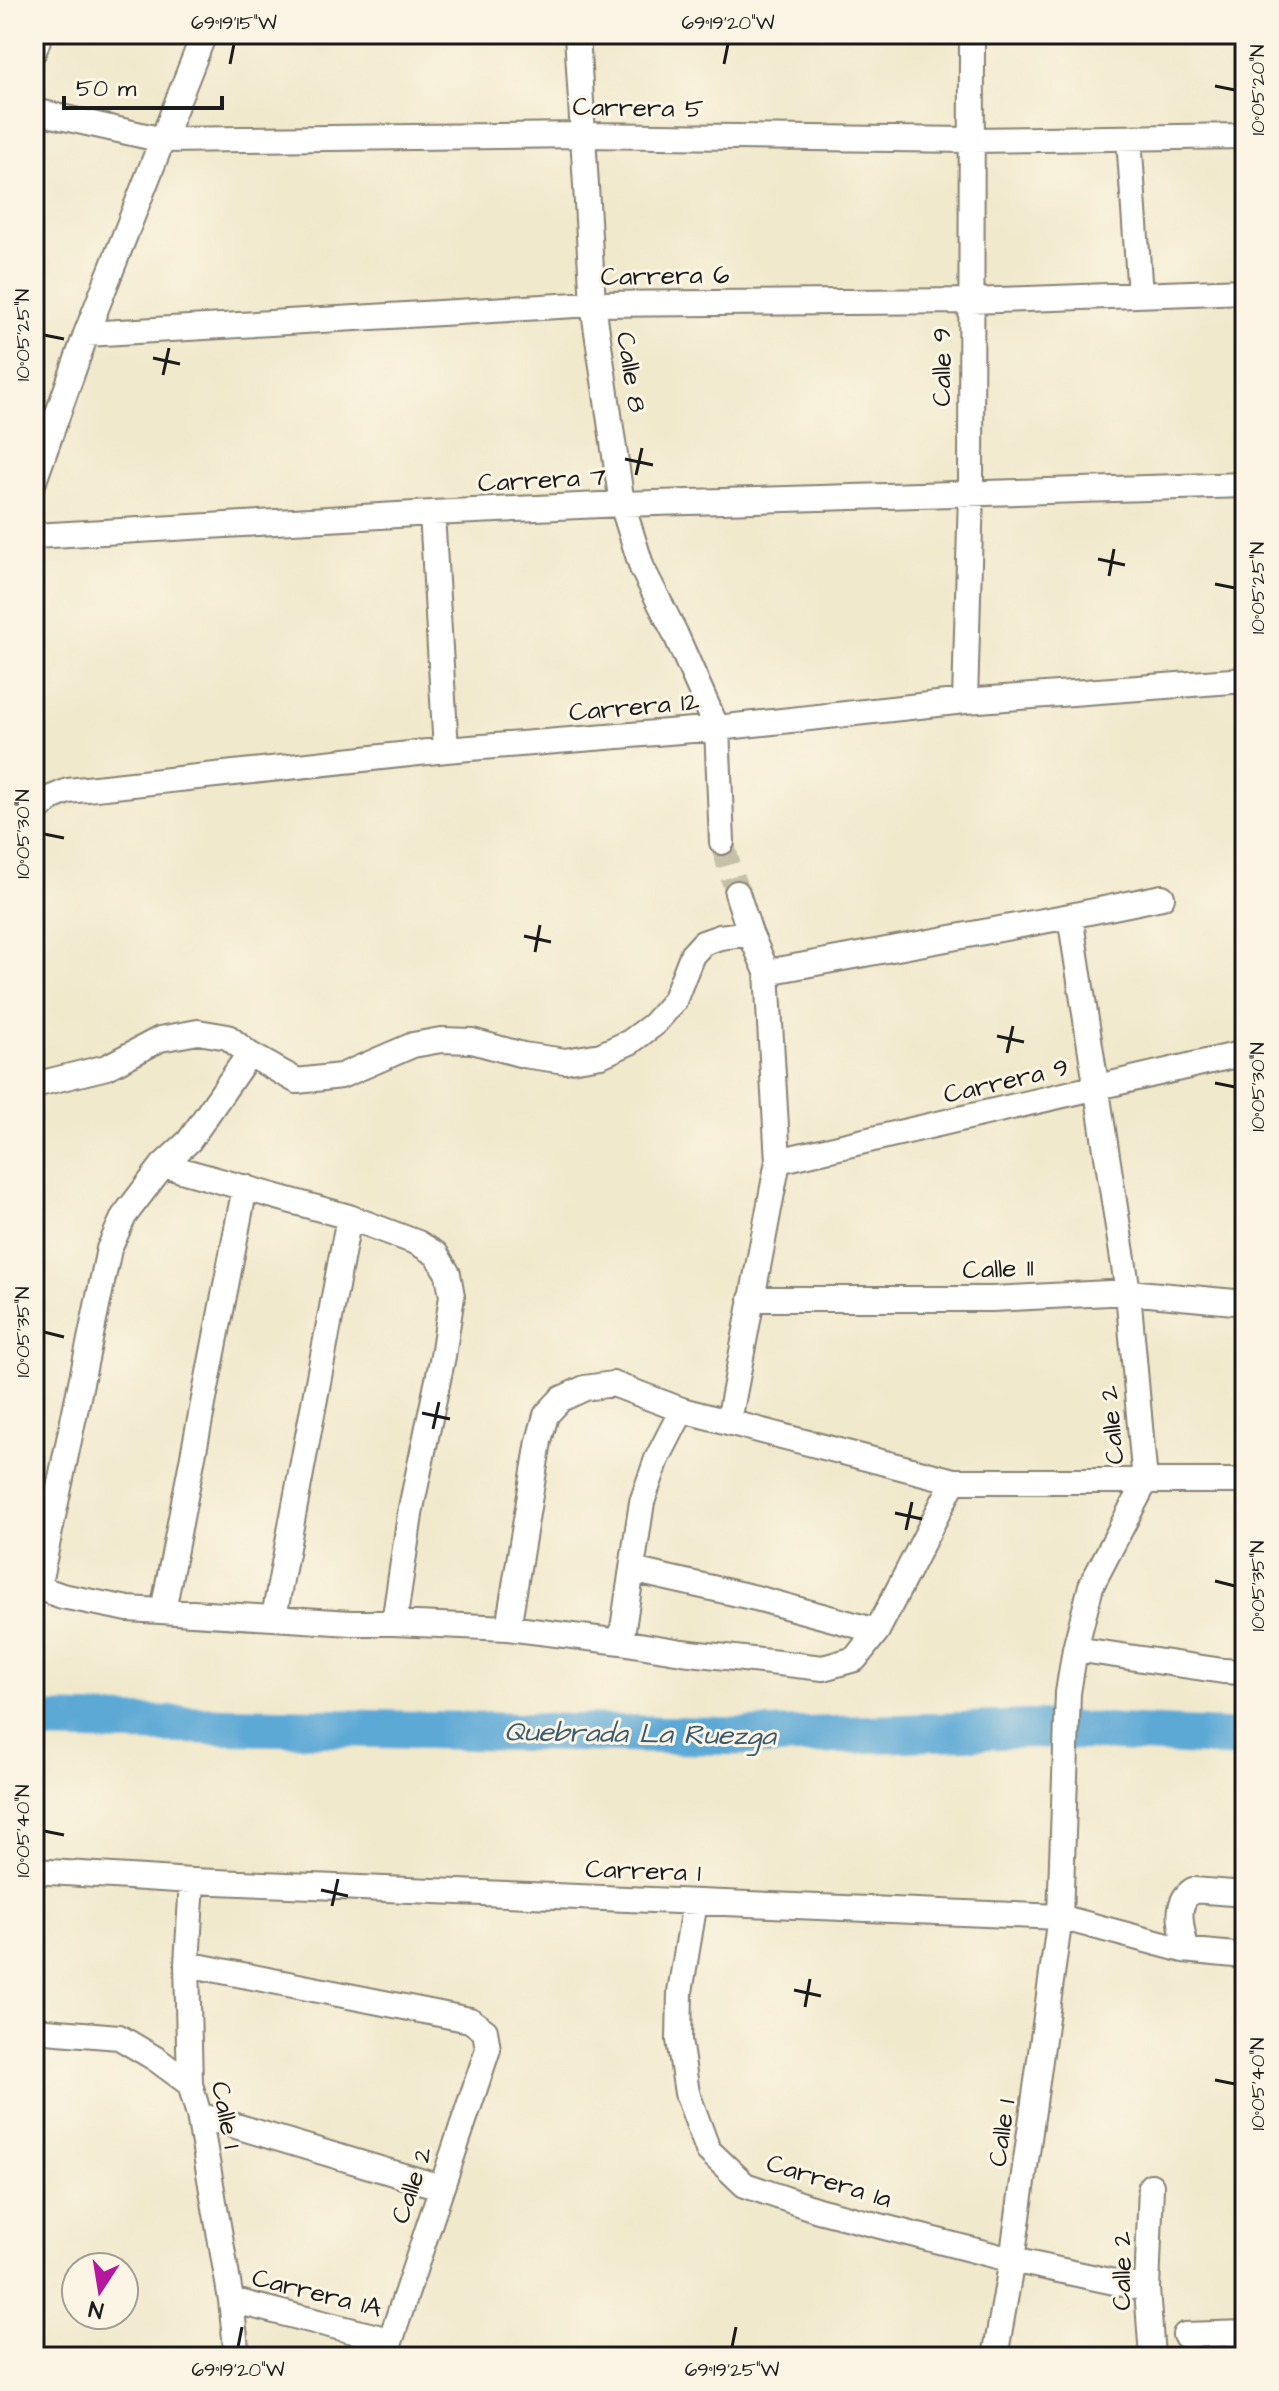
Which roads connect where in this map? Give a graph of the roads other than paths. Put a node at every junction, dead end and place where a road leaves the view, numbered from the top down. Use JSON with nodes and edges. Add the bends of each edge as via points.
{"nodes":[{"id":1,"x":40,"y":34,"type":"edge"},
{"id":2,"x":204,"y":34,"type":"edge"},
{"id":3,"x":577,"y":34,"type":"edge"},
{"id":4,"x":972,"y":34,"type":"edge"},
{"id":5,"x":34,"y":51,"type":"edge"},
{"id":6,"x":34,"y":111,"type":"edge"},
{"id":7,"x":584,"y":135,"type":"junction"},
{"id":8,"x":1245,"y":136,"type":"edge"},
{"id":9,"x":1129,"y":138,"type":"junction"},
{"id":10,"x":163,"y":140,"type":"junction"},
{"id":11,"x":970,"y":140,"type":"junction"},
{"id":12,"x":1245,"y":291,"type":"edge"},
{"id":13,"x":1140,"y":295,"type":"junction"},
{"id":14,"x":970,"y":301,"type":"junction"},
{"id":15,"x":593,"y":304,"type":"junction"},
{"id":16,"x":86,"y":334,"type":"junction"},
{"id":17,"x":34,"y":481,"type":"edge"},
{"id":18,"x":1245,"y":485,"type":"edge"},
{"id":19,"x":971,"y":493,"type":"junction"},
{"id":20,"x":622,"y":504,"type":"junction"},
{"id":21,"x":432,"y":513,"type":"junction"},
{"id":22,"x":34,"y":536,"type":"edge"},
{"id":23,"x":1245,"y":680,"type":"edge"},
{"id":24,"x":965,"y":701,"type":"junction"},
{"id":25,"x":717,"y":728,"type":"junction"},
{"id":26,"x":446,"y":750,"type":"junction"},
{"id":27,"x":34,"y":813,"type":"edge"},
{"id":28,"x":722,"y":842,"type":"tunnel mouth"},
{"id":29,"x":737,"y":893,"type":"tunnel mouth"},
{"id":30,"x":1162,"y":897,"type":"dead end"},
{"id":31,"x":1070,"y":916,"type":"junction"},
{"id":32,"x":750,"y":933,"type":"junction"},
{"id":33,"x":767,"y":972,"type":"junction"},
{"id":34,"x":1245,"y":1053,"type":"edge"},
{"id":35,"x":249,"y":1054,"type":"junction"},
{"id":36,"x":34,"y":1085,"type":"edge"},
{"id":37,"x":1099,"y":1089,"type":"junction"},
{"id":38,"x":778,"y":1161,"type":"junction"},
{"id":39,"x":163,"y":1165,"type":"junction"},
{"id":40,"x":245,"y":1187,"type":"junction"},
{"id":41,"x":349,"y":1217,"type":"junction"},
{"id":42,"x":1128,"y":1292,"type":"junction"},
{"id":43,"x":751,"y":1299,"type":"junction"},
{"id":44,"x":1245,"y":1303,"type":"edge"},
{"id":45,"x":682,"y":1410,"type":"junction"},
{"id":46,"x":729,"y":1421,"type":"junction"},
{"id":47,"x":954,"y":1481,"type":"junction"},
{"id":48,"x":1245,"y":1481,"type":"edge"},
{"id":49,"x":1145,"y":1482,"type":"junction"},
{"id":50,"x":632,"y":1570,"type":"junction"},
{"id":51,"x":36,"y":1587,"type":"edge"},
{"id":52,"x":163,"y":1611,"type":"junction"},
{"id":53,"x":274,"y":1617,"type":"junction"},
{"id":54,"x":394,"y":1623,"type":"junction"},
{"id":55,"x":508,"y":1628,"type":"junction"},
{"id":56,"x":877,"y":1631,"type":"junction"},
{"id":57,"x":621,"y":1642,"type":"junction"},
{"id":58,"x":1075,"y":1649,"type":"junction"},
{"id":59,"x":1245,"y":1672,"type":"edge"},
{"id":60,"x":34,"y":1871,"type":"edge"},
{"id":61,"x":192,"y":1881,"type":"junction"},
{"id":62,"x":1245,"y":1894,"type":"edge"},
{"id":63,"x":695,"y":1902,"type":"junction"},
{"id":64,"x":1060,"y":1917,"type":"junction"},
{"id":65,"x":1186,"y":1950,"type":"junction"},
{"id":66,"x":1245,"y":1956,"type":"edge"},
{"id":67,"x":187,"y":1964,"type":"junction"},
{"id":68,"x":34,"y":2030,"type":"edge"},
{"id":69,"x":190,"y":2084,"type":"junction"},
{"id":70,"x":199,"y":2115,"type":"junction"},
{"id":71,"x":1151,"y":2186,"type":"dead end"},
{"id":72,"x":440,"y":2187,"type":"junction"},
{"id":73,"x":1012,"y":2260,"type":"junction"},
{"id":74,"x":1147,"y":2289,"type":"junction"},
{"id":75,"x":231,"y":2300,"type":"junction"},
{"id":76,"x":1245,"y":2333,"type":"edge"},
{"id":77,"x":1185,"y":2335,"type":"dead end"},
{"id":78,"x":387,"y":2349,"type":"edge"},
{"id":79,"x":237,"y":2357,"type":"edge"},
{"id":80,"x":995,"y":2357,"type":"edge"},
{"id":81,"x":1152,"y":2357,"type":"edge"}],
"edges":[{"from":1,"to":5,"type":"street"},
{"from":2,"to":10,"type":"street"},
{"from":3,"to":7,"type":"street","name":"Calle 8"},
{"from":4,"to":11,"type":"street","name":"Calle 9"},
{"from":6,"to":10,"type":"street","name":"Carrera 5"},
{"from":7,"to":10,"type":"street","name":"Carrera 5"},
{"from":7,"to":11,"type":"street","name":"Carrera 5"},
{"from":7,"to":15,"type":"street","name":"Calle 8"},
{"from":8,"to":9,"type":"street","name":"Carrera 5"},
{"from":9,"to":11,"type":"street","name":"Carrera 5"},
{"from":9,"to":13,"type":"street"},
{"from":10,"to":16,"type":"street"},
{"from":11,"to":14,"type":"street","name":"Calle 9"},
{"from":12,"to":13,"type":"street","name":"Carrera 6"},
{"from":13,"to":14,"type":"street","name":"Carrera 6"},
{"from":14,"to":15,"type":"street","name":"Carrera 6"},
{"from":14,"to":19,"type":"street","name":"Calle 9"},
{"from":15,"to":16,"type":"street","name":"Carrera 6"},
{"from":15,"to":20,"type":"street","name":"Calle 8"},
{"from":16,"to":17,"type":"street"},
{"from":18,"to":19,"type":"street","name":"Carrera 7"},
{"from":19,"to":20,"type":"street","name":"Carrera 7"},
{"from":19,"to":24,"type":"street","name":"Calle 9"},
{"from":20,"to":21,"type":"street","name":"Carrera 7"},
{"from":20,"to":25,"type":"street","name":"Calle 8","via":[[642,568]]},
{"from":21,"to":22,"type":"street","name":"Carrera 7"},
{"from":21,"to":26,"type":"street"},
{"from":23,"to":24,"type":"street","name":"Carrera 12"},
{"from":24,"to":25,"type":"street","name":"Carrera 12"},
{"from":25,"to":26,"type":"street","name":"Carrera 12"},
{"from":25,"to":28,"type":"street","name":"Calle 8"},
{"from":26,"to":27,"type":"street","name":"Carrera 12","via":[[68,791]]},
{"from":29,"to":32,"type":"street"},
{"from":30,"to":31,"type":"street"},
{"from":31,"to":33,"type":"street"},
{"from":31,"to":37,"type":"street","name":"Calle 2"},
{"from":32,"to":33,"type":"street"},
{"from":32,"to":35,"type":"street","via":[[703,943],[692,955],[674,1001],[653,1025],[601,1055],[565,1061],[472,1041],[441,1040],[413,1045],[341,1076],[297,1081]]},
{"from":33,"to":38,"type":"street"},
{"from":34,"to":37,"type":"street","name":"Carrera 9"},
{"from":35,"to":36,"type":"street","via":[[228,1037],[198,1032],[160,1039],[107,1067]]},
{"from":35,"to":39,"type":"street","via":[[189,1141]]},
{"from":37,"to":38,"type":"street","name":"Carrera 9"},
{"from":37,"to":42,"type":"street","name":"Calle 2"},
{"from":38,"to":43,"type":"street"},
{"from":39,"to":40,"type":"street"},
{"from":39,"to":51,"type":"street","via":[[124,1216],[109,1249]]},
{"from":40,"to":41,"type":"street"},
{"from":40,"to":52,"type":"street"},
{"from":41,"to":53,"type":"street"},
{"from":41,"to":54,"type":"street","via":[[436,1254],[448,1274],[452,1296]]},
{"from":42,"to":43,"type":"street","name":"Calle 11","via":[[992,1299]]},
{"from":42,"to":44,"type":"street","name":"Calle 11"},
{"from":42,"to":49,"type":"street","name":"Calle 2"},
{"from":43,"to":46,"type":"street"},
{"from":45,"to":46,"type":"street"},
{"from":45,"to":50,"type":"street","via":[[642,1502]]},
{"from":45,"to":55,"type":"street","via":[[613,1384],[573,1393],[546,1415]]},
{"from":46,"to":47,"type":"street"},
{"from":47,"to":49,"type":"street"},
{"from":47,"to":56,"type":"street"},
{"from":48,"to":49,"type":"street"},
{"from":49,"to":58,"type":"street","name":"Calle 2","via":[[1091,1586]]},
{"from":50,"to":56,"type":"street"},
{"from":50,"to":57,"type":"street"},
{"from":51,"to":52,"type":"street","via":[[128,1609]]},
{"from":52,"to":53,"type":"street"},
{"from":53,"to":54,"type":"street"},
{"from":54,"to":55,"type":"street"},
{"from":55,"to":57,"type":"street"},
{"from":56,"to":57,"type":"street","via":[[855,1659],[823,1668]]},
{"from":58,"to":59,"type":"street"},
{"from":58,"to":64,"type":"street","name":"Calle 2","via":[[1068,1693]]},
{"from":60,"to":61,"type":"street","name":"Carrera 1"},
{"from":61,"to":63,"type":"street","name":"Carrera 1"},
{"from":61,"to":67,"type":"street","name":"Calle 1"},
{"from":62,"to":65,"type":"street","via":[[1193,1890],[1186,1895],[1180,1911]]},
{"from":63,"to":64,"type":"street","name":"Carrera 1"},
{"from":63,"to":73,"type":"street","name":"Carrera 1a","via":[[680,1992],[679,2040],[687,2093],[708,2150],[745,2185],[818,2210]]},
{"from":64,"to":65,"type":"street","name":"Carrera 1"},
{"from":64,"to":73,"type":"street","name":"Calle 1"},
{"from":65,"to":66,"type":"street","name":"Carrera 1"},
{"from":67,"to":69,"type":"street","name":"Calle 1"},
{"from":67,"to":72,"type":"street","name":"Calle 2","via":[[470,2020],[485,2031],[488,2049]]},
{"from":68,"to":69,"type":"street","via":[[119,2037]]},
{"from":69,"to":70,"type":"street","name":"Calle 1"},
{"from":70,"to":72,"type":"street"},
{"from":70,"to":75,"type":"street","name":"Calle 1"},
{"from":71,"to":74,"type":"street","name":"Calle 2"},
{"from":72,"to":78,"type":"street","name":"Calle 2"},
{"from":73,"to":74,"type":"street","name":"Carrera 1a"},
{"from":73,"to":80,"type":"street","name":"Calle 1"},
{"from":74,"to":81,"type":"street","name":"Calle 2"},
{"from":75,"to":78,"type":"street","name":"Carrera 1A"},
{"from":75,"to":79,"type":"street","name":"Calle 1"},
{"from":76,"to":77,"type":"street"}]}
